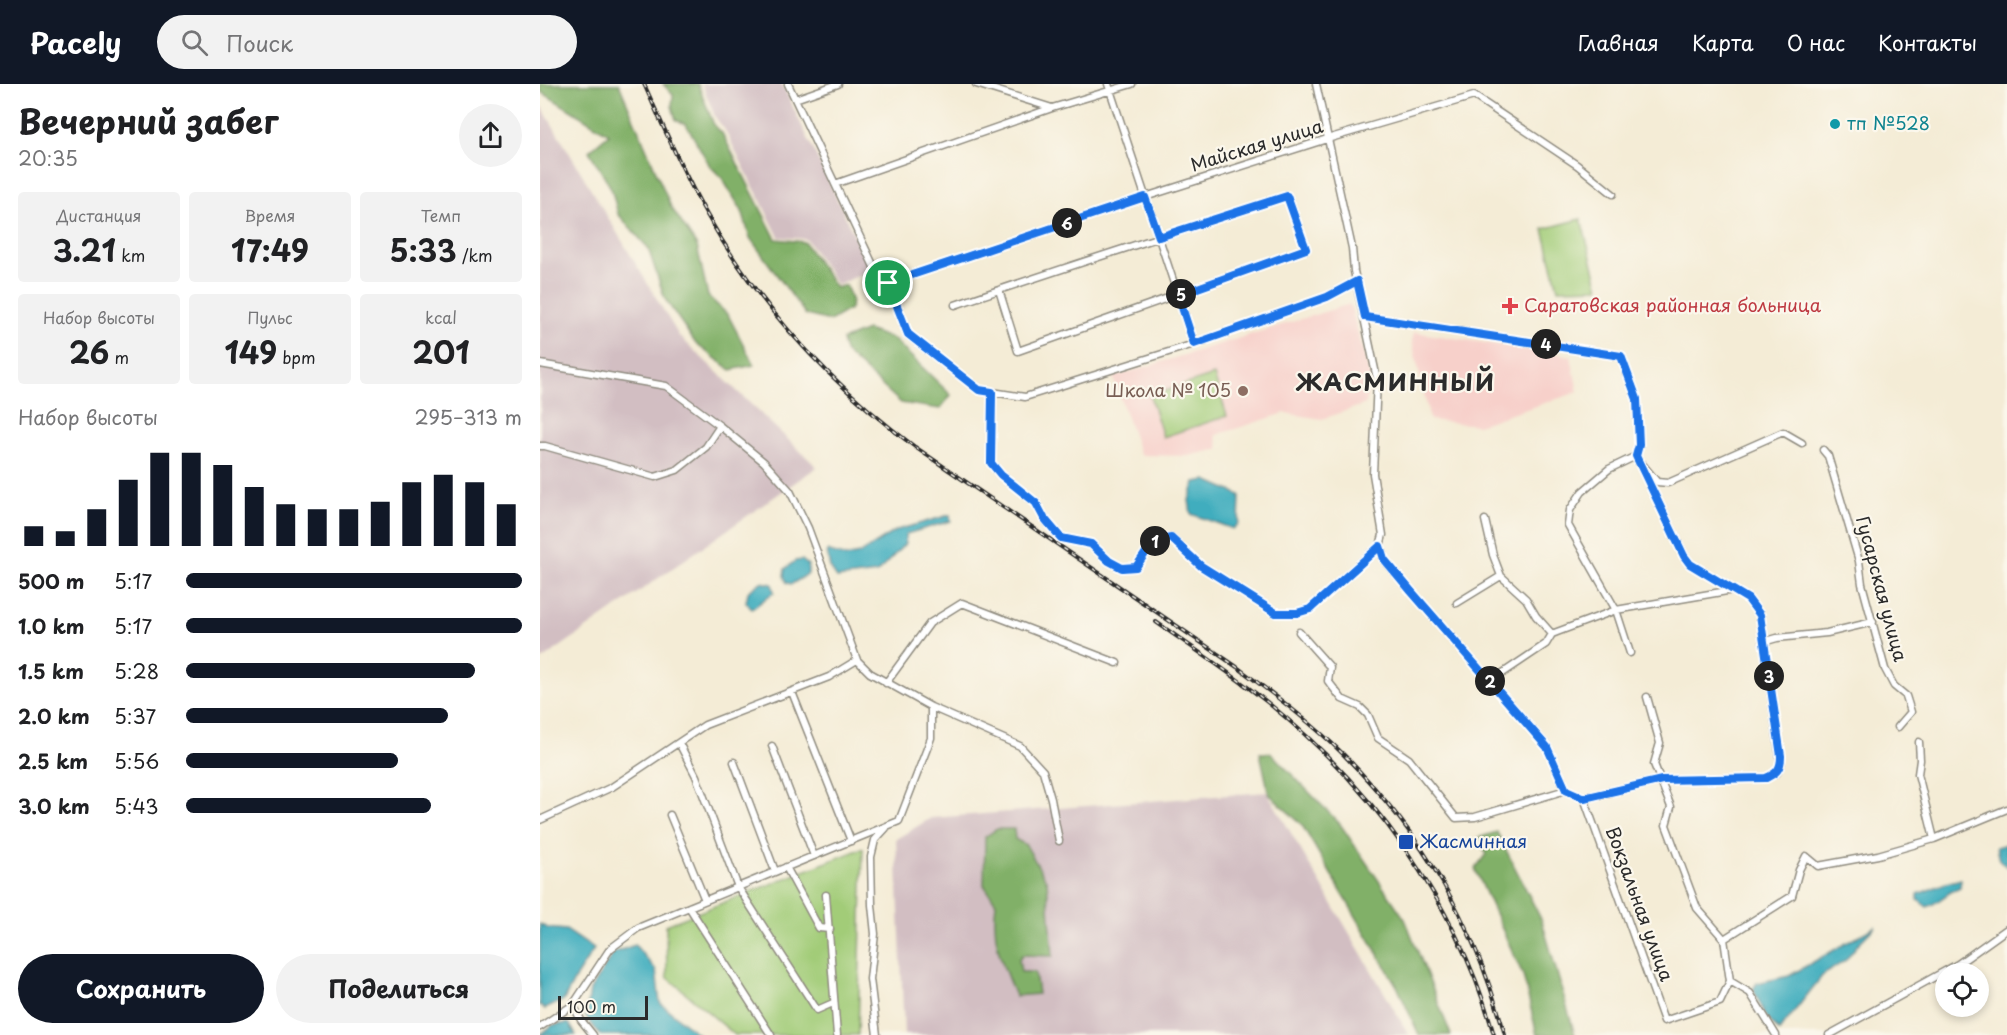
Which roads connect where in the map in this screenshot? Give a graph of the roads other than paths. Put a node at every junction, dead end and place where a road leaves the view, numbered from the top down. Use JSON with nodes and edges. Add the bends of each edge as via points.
{"nodes":[{"id":1,"x":788,"y":84,"type":"edge"},
{"id":2,"x":838,"y":84,"type":"edge"},
{"id":3,"x":976,"y":84,"type":"edge"},
{"id":4,"x":1132,"y":84,"type":"edge"},
{"id":5,"x":1316,"y":84,"type":"edge"},
{"id":6,"x":1109,"y":87,"type":"edge"},
{"id":7,"x":795,"y":99,"type":"junction"},
{"id":8,"x":1052,"y":108,"type":"junction"},
{"id":9,"x":1327,"y":139,"type":"junction"},
{"id":10,"x":835,"y":184,"type":"junction"},
{"id":11,"x":1613,"y":194,"type":"dead end"},
{"id":12,"x":1145,"y":197,"type":"junction"},
{"id":13,"x":1159,"y":237,"type":"junction"},
{"id":14,"x":1357,"y":281,"type":"junction"},
{"id":15,"x":888,"y":283,"type":"junction"},
{"id":16,"x":999,"y":290,"type":"junction"},
{"id":17,"x":1178,"y":295,"type":"junction"},
{"id":18,"x":954,"y":305,"type":"dead end"},
{"id":19,"x":1365,"y":317,"type":"junction"},
{"id":20,"x":1194,"y":344,"type":"junction"},
{"id":21,"x":540,"y":364,"type":"edge"},
{"id":22,"x":992,"y":392,"type":"junction"},
{"id":23,"x":720,"y":426,"type":"junction"},
{"id":24,"x":1802,"y":443,"type":"dead end"},
{"id":25,"x":540,"y":447,"type":"edge"},
{"id":26,"x":1823,"y":450,"type":"dead end"},
{"id":27,"x":1636,"y":456,"type":"junction"},
{"id":28,"x":1485,"y":520,"type":"dead end"},
{"id":29,"x":1380,"y":546,"type":"junction"},
{"id":30,"x":1501,"y":576,"type":"junction"},
{"id":31,"x":1733,"y":590,"type":"junction"},
{"id":32,"x":1457,"y":603,"type":"dead end"},
{"id":33,"x":1616,"y":610,"type":"junction"},
{"id":34,"x":1873,"y":622,"type":"junction"},
{"id":35,"x":1299,"y":632,"type":"dead end"},
{"id":36,"x":1551,"y":634,"type":"junction"},
{"id":37,"x":1763,"y":642,"type":"junction"},
{"id":38,"x":1630,"y":653,"type":"dead end"},
{"id":39,"x":857,"y":660,"type":"junction"},
{"id":40,"x":1117,"y":663,"type":"dead end"},
{"id":41,"x":1491,"y":681,"type":"junction"},
{"id":42,"x":886,"y":683,"type":"junction"},
{"id":43,"x":792,"y":692,"type":"junction"},
{"id":44,"x":1647,"y":697,"type":"dead end"},
{"id":45,"x":931,"y":707,"type":"junction"},
{"id":46,"x":1898,"y":727,"type":"dead end"},
{"id":47,"x":1919,"y":742,"type":"dead end"},
{"id":48,"x":679,"y":743,"type":"junction"},
{"id":49,"x":772,"y":746,"type":"dead end"},
{"id":50,"x":734,"y":762,"type":"dead end"},
{"id":51,"x":1662,"y":780,"type":"junction"},
{"id":52,"x":1566,"y":790,"type":"junction"},
{"id":53,"x":1584,"y":798,"type":"junction"},
{"id":54,"x":2007,"y":809,"type":"edge"},
{"id":55,"x":670,"y":815,"type":"dead end"},
{"id":56,"x":540,"y":820,"type":"edge"},
{"id":57,"x":888,"y":825,"type":"junction"},
{"id":58,"x":1934,"y":839,"type":"junction"},
{"id":59,"x":851,"y":841,"type":"junction"},
{"id":60,"x":1059,"y":841,"type":"dead end"},
{"id":61,"x":814,"y":856,"type":"junction"},
{"id":62,"x":786,"y":867,"type":"junction"},
{"id":63,"x":775,"y":872,"type":"junction"},
{"id":64,"x":738,"y":887,"type":"junction"},
{"id":65,"x":826,"y":895,"type":"dead end"},
{"id":66,"x":705,"y":900,"type":"junction"},
{"id":67,"x":689,"y":907,"type":"junction"},
{"id":68,"x":830,"y":929,"type":"junction"},
{"id":69,"x":2007,"y":929,"type":"edge"},
{"id":70,"x":1724,"y":939,"type":"junction"},
{"id":71,"x":1730,"y":981,"type":"junction"},
{"id":72,"x":833,"y":1003,"type":"junction"},
{"id":73,"x":573,"y":1005,"type":"junction"},
{"id":74,"x":540,"y":1027,"type":"edge"},
{"id":75,"x":593,"y":1035,"type":"edge"},
{"id":76,"x":771,"y":1035,"type":"edge"},
{"id":77,"x":837,"y":1035,"type":"edge"},
{"id":78,"x":877,"y":1035,"type":"edge"},
{"id":79,"x":1776,"y":1035,"type":"edge"},
{"id":80,"x":1829,"y":1035,"type":"edge"}],
"edges":[{"from":1,"to":7,"type":"street"},
{"from":2,"to":7,"type":"street"},
{"from":3,"to":8,"type":"street"},
{"from":4,"to":6,"type":"street"},
{"from":5,"to":9,"type":"street"},
{"from":6,"to":8,"type":"street"},
{"from":6,"to":12,"type":"street"},
{"from":7,"to":10,"type":"street"},
{"from":8,"to":10,"type":"street"},
{"from":9,"to":11,"type":"street","name":"Майская улица","via":[[1474,96]]},
{"from":9,"to":12,"type":"street","name":"Майская улица"},
{"from":9,"to":14,"type":"street"},
{"from":10,"to":15,"type":"street","via":[[875,270]]},
{"from":12,"to":13,"type":"street"},
{"from":12,"to":15,"type":"street","name":"Майская улица"},
{"from":13,"to":16,"type":"street"},
{"from":13,"to":17,"type":"street"},
{"from":13,"to":17,"type":"street","via":[[1287,196],[1306,249]]},
{"from":14,"to":19,"type":"street"},
{"from":14,"to":20,"type":"street","via":[[1327,297]]},
{"from":15,"to":22,"type":"street","via":[[908,334],[979,390]]},
{"from":16,"to":17,"type":"street","via":[[1018,351]]},
{"from":16,"to":18,"type":"street"},
{"from":17,"to":20,"type":"street"},
{"from":19,"to":27,"type":"street","via":[[1621,356],[1637,399]]},
{"from":19,"to":29,"type":"street","via":[[1377,379],[1373,474],[1383,535]]},
{"from":20,"to":22,"type":"street","via":[[1025,397]]},
{"from":21,"to":23,"type":"street","via":[[666,386]]},
{"from":22,"to":29,"type":"street","via":[[991,463],[1036,503],[1061,538],[1091,544],[1122,568],[1136,567],[1153,542],[1171,538],[1201,566],[1276,613],[1297,613],[1310,609]]},
{"from":23,"to":25,"type":"street","via":[[706,447],[677,470],[655,477]]},
{"from":23,"to":39,"type":"street","via":[[764,462],[790,491],[808,528]]},
{"from":24,"to":27,"type":"street","via":[[1784,432],[1668,483],[1657,482]]},
{"from":26,"to":34,"type":"street","name":"Гусарская улица","via":[[1848,520]]},
{"from":27,"to":31,"type":"street","via":[[1684,556],[1690,564]]},
{"from":27,"to":33,"type":"street","via":[[1609,469],[1582,492],[1570,510],[1568,525]]},
{"from":28,"to":30,"type":"street"},
{"from":29,"to":41,"type":"street","via":[[1384,559]]},
{"from":30,"to":32,"type":"street"},
{"from":30,"to":36,"type":"street","via":[[1526,599]]},
{"from":31,"to":33,"type":"street"},
{"from":31,"to":37,"type":"street","via":[[1748,599],[1760,615]]},
{"from":33,"to":36,"type":"street"},
{"from":33,"to":38,"type":"street"},
{"from":34,"to":37,"type":"street"},
{"from":34,"to":46,"type":"street","name":"Гусарская улица","via":[[1885,669],[1894,686],[1906,696],[1911,712]]},
{"from":35,"to":52,"type":"street","via":[[1330,667],[1328,681],[1342,699],[1368,715],[1378,738],[1409,759],[1456,818],[1475,817]]},
{"from":36,"to":41,"type":"street","via":[[1546,644]]},
{"from":37,"to":51,"type":"street","via":[[1781,756],[1777,773],[1766,778]]},
{"from":39,"to":42,"type":"street"},
{"from":39,"to":43,"type":"street"},
{"from":40,"to":42,"type":"street","via":[[962,603],[930,623]]},
{"from":41,"to":52,"type":"street","via":[[1547,747]]},
{"from":42,"to":45,"type":"street"},
{"from":43,"to":48,"type":"street","via":[[705,725]]},
{"from":43,"to":59,"type":"street"},
{"from":44,"to":51,"type":"street","via":[[1660,743],[1654,764]]},
{"from":45,"to":57,"type":"street","via":[[931,738],[899,821]]},
{"from":45,"to":60,"type":"street","via":[[1020,746],[1043,771]]},
{"from":47,"to":58,"type":"street","via":[[1918,774]]},
{"from":48,"to":56,"type":"street","via":[[612,787]]},
{"from":48,"to":64,"type":"street","via":[[696,776]]},
{"from":49,"to":61,"type":"street"},
{"from":50,"to":63,"type":"street"},
{"from":51,"to":53,"type":"street"},
{"from":51,"to":70,"type":"street","via":[[1671,807],[1666,825],[1697,908]]},
{"from":52,"to":53,"type":"street"},
{"from":53,"to":71,"type":"street","name":"Вокзальная улица","via":[[1664,1021],[1720,1002]]},
{"from":54,"to":58,"type":"street"},
{"from":55,"to":66,"type":"street"},
{"from":57,"to":59,"type":"street"},
{"from":57,"to":78,"type":"street","via":[[875,840],[871,857],[875,934],[870,979]]},
{"from":58,"to":70,"type":"street","via":[[1818,866],[1806,856],[1792,896]]},
{"from":59,"to":61,"type":"street"},
{"from":61,"to":62,"type":"street"},
{"from":62,"to":63,"type":"street"},
{"from":62,"to":68,"type":"street","via":[[819,928]]},
{"from":63,"to":64,"type":"street"},
{"from":64,"to":66,"type":"street"},
{"from":64,"to":72,"type":"street","via":[[817,1010]]},
{"from":65,"to":68,"type":"street"},
{"from":66,"to":67,"type":"street"},
{"from":67,"to":73,"type":"street","via":[[638,928],[610,949]]},
{"from":67,"to":76,"type":"street"},
{"from":68,"to":72,"type":"street"},
{"from":69,"to":80,"type":"street","via":[[1958,964]]},
{"from":70,"to":71,"type":"street"},
{"from":71,"to":79,"type":"street","via":[[1750,993]]},
{"from":72,"to":77,"type":"street"},
{"from":73,"to":74,"type":"street"},
{"from":73,"to":75,"type":"street"}]}
